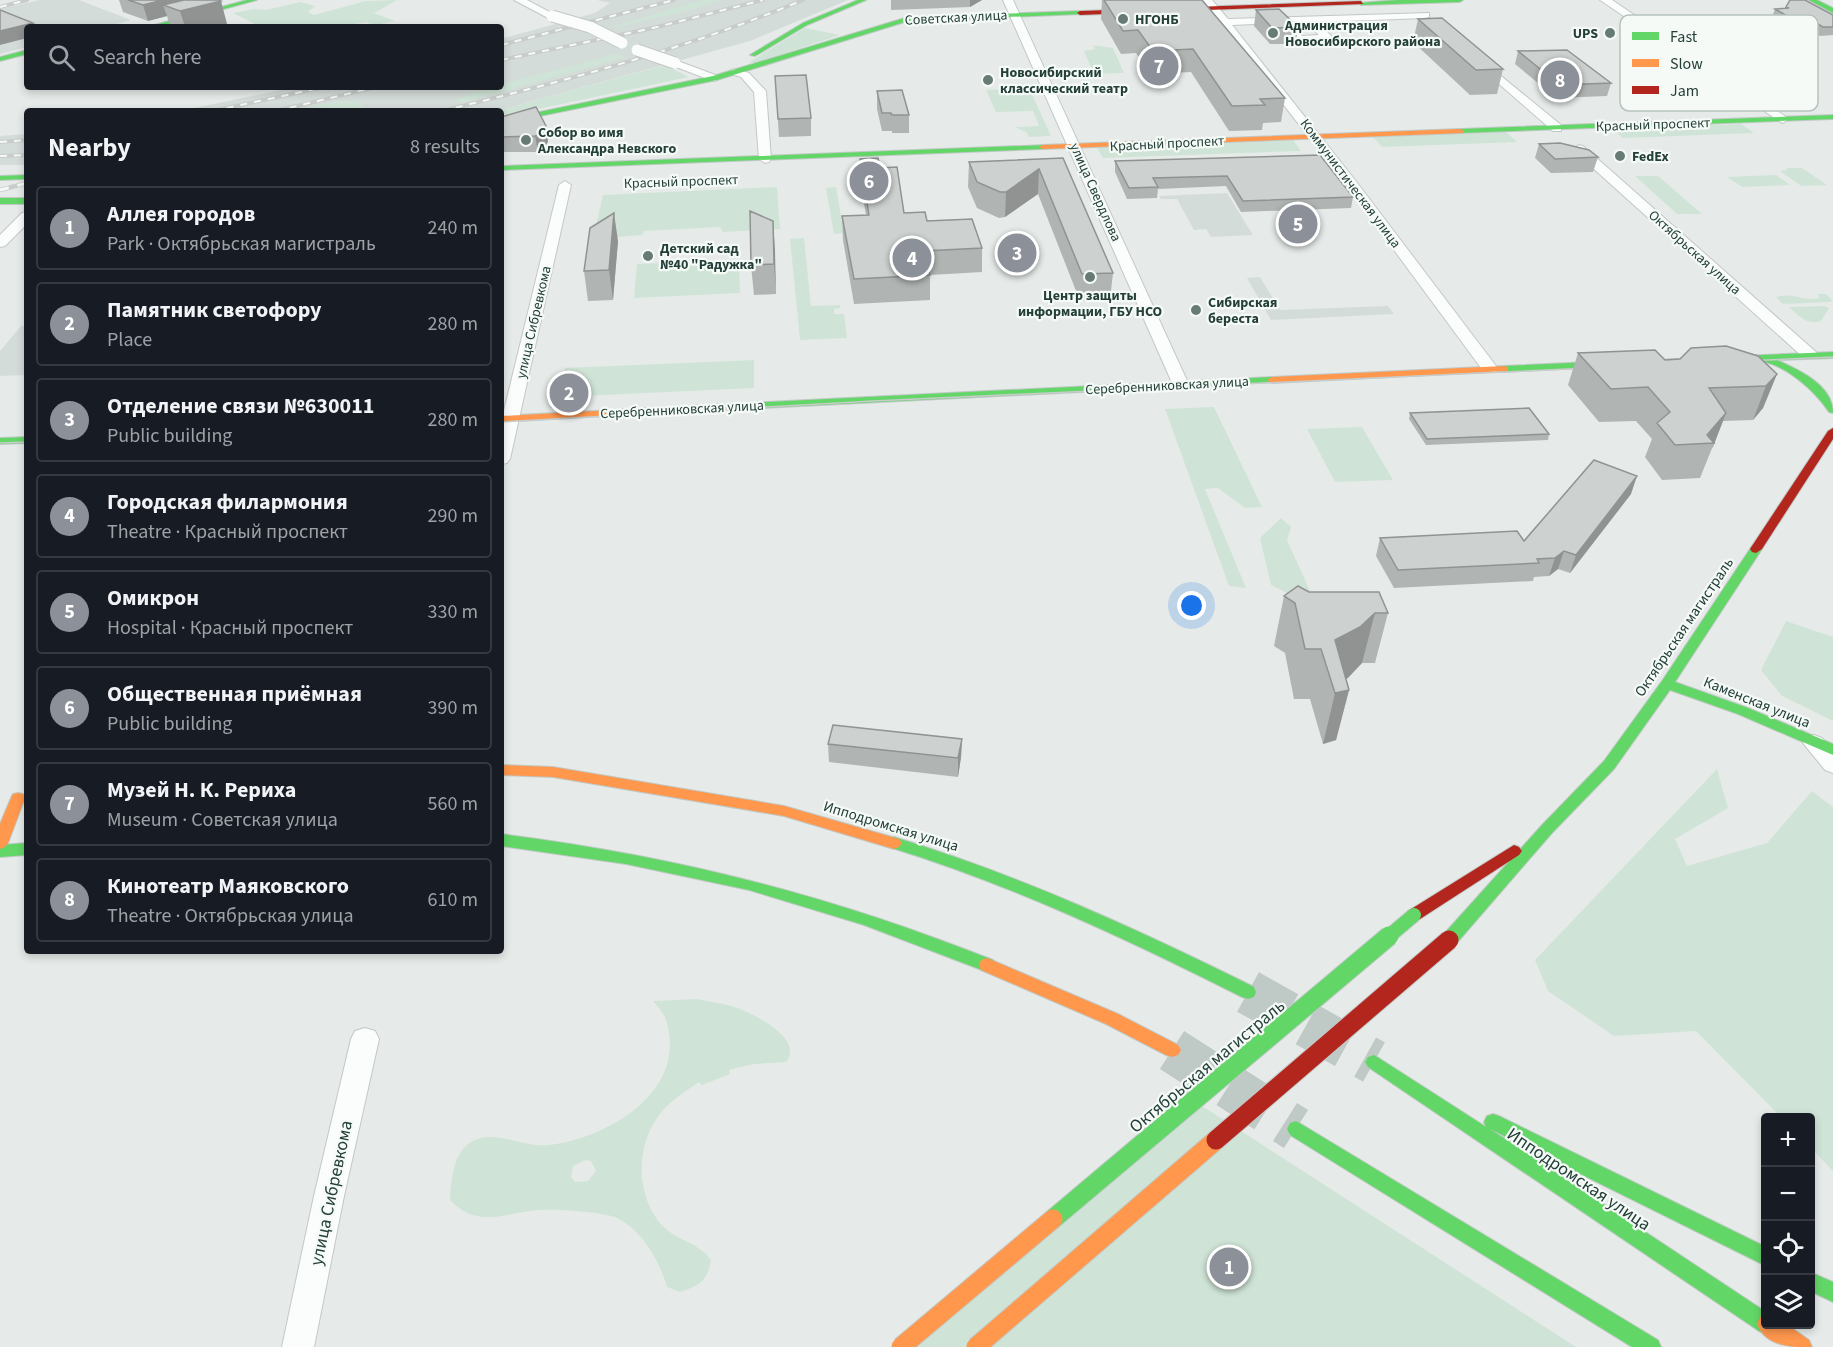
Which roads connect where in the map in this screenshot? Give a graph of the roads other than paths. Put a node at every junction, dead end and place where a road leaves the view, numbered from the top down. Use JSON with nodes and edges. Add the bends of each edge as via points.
{"nodes":[{"id":1,"x":230,"y":0,"type":"edge"},
{"id":2,"x":254,"y":0,"type":"edge"},
{"id":3,"x":519,"y":0,"type":"edge"},
{"id":4,"x":863,"y":0,"type":"edge"},
{"id":5,"x":1008,"y":0,"type":"edge"},
{"id":6,"x":1460,"y":0,"type":"edge"},
{"id":7,"x":1605,"y":0,"type":"edge"},
{"id":8,"x":1812,"y":0,"type":"edge"},
{"id":9,"x":1409,"y":1,"type":"edge"},
{"id":10,"x":1210,"y":3,"type":"edge"},
{"id":11,"x":1833,"y":11,"type":"edge"},
{"id":12,"x":1015,"y":14,"type":"junction"},
{"id":13,"x":1425,"y":15,"type":"junction"},
{"id":14,"x":1627,"y":15,"type":"edge"},
{"id":15,"x":1346,"y":18,"type":"junction"},
{"id":16,"x":1309,"y":19,"type":"junction"},
{"id":17,"x":1281,"y":20,"type":"junction"},
{"id":18,"x":1225,"y":22,"type":"junction"},
{"id":19,"x":148,"y":24,"type":"edge"},
{"id":20,"x":149,"y":24,"type":"edge"},
{"id":21,"x":24,"y":53,"type":"edge"},
{"id":22,"x":1473,"y":56,"type":"edge"},
{"id":23,"x":0,"y":59,"type":"edge"},
{"id":24,"x":24,"y":59,"type":"edge"},
{"id":25,"x":0,"y":65,"type":"edge"},
{"id":26,"x":735,"y":72,"type":"junction"},
{"id":27,"x":714,"y":78,"type":"junction"},
{"id":28,"x":1771,"y":111,"type":"edge"},
{"id":29,"x":1833,"y":117,"type":"edge"},
{"id":30,"x":1783,"y":119,"type":"junction"},
{"id":31,"x":504,"y":121,"type":"edge"},
{"id":32,"x":1557,"y":128,"type":"junction"},
{"id":33,"x":1805,"y":133,"type":"dead end"},
{"id":34,"x":1316,"y":136,"type":"junction"},
{"id":35,"x":1076,"y":147,"type":"junction"},
{"id":36,"x":1597,"y":148,"type":"dead end"},
{"id":37,"x":1561,"y":149,"type":"edge"},
{"id":38,"x":1579,"y":149,"type":"junction"},
{"id":39,"x":1338,"y":157,"type":"junction"},
{"id":40,"x":1316,"y":158,"type":"edge"},
{"id":41,"x":765,"y":159,"type":"junction"},
{"id":42,"x":1084,"y":165,"type":"junction"},
{"id":43,"x":1100,"y":165,"type":"dead end"},
{"id":44,"x":570,"y":166,"type":"junction"},
{"id":45,"x":1062,"y":166,"type":"edge"},
{"id":46,"x":504,"y":168,"type":"edge"},
{"id":47,"x":24,"y":177,"type":"edge"},
{"id":48,"x":0,"y":178,"type":"edge"},
{"id":49,"x":566,"y":185,"type":"joint"},
{"id":50,"x":24,"y":200,"type":"edge"},
{"id":51,"x":0,"y":201,"type":"edge"},
{"id":52,"x":24,"y":219,"type":"edge"},
{"id":53,"x":0,"y":243,"type":"edge"},
{"id":54,"x":1833,"y":355,"type":"edge"},
{"id":55,"x":1810,"y":356,"type":"junction"},
{"id":56,"x":1762,"y":358,"type":"junction"},
{"id":57,"x":1719,"y":359,"type":"edge"},
{"id":58,"x":1627,"y":363,"type":"edge"},
{"id":59,"x":1490,"y":369,"type":"junction"},
{"id":60,"x":1180,"y":385,"type":"junction"},
{"id":61,"x":1833,"y":410,"type":"edge"},
{"id":62,"x":506,"y":419,"type":"edge"},
{"id":63,"x":1833,"y":431,"type":"edge"},
{"id":64,"x":504,"y":435,"type":"edge"},
{"id":65,"x":24,"y":440,"type":"edge"},
{"id":66,"x":0,"y":441,"type":"edge"},
{"id":67,"x":1667,"y":684,"type":"junction"},
{"id":68,"x":1823,"y":747,"type":"edge"},
{"id":69,"x":1833,"y":765,"type":"edge"},
{"id":70,"x":504,"y":770,"type":"edge"},
{"id":71,"x":22,"y":797,"type":"edge"},
{"id":72,"x":0,"y":800,"type":"edge"},
{"id":73,"x":1547,"y":829,"type":"junction"},
{"id":74,"x":504,"y":840,"type":"edge"},
{"id":75,"x":0,"y":843,"type":"edge"},
{"id":76,"x":24,"y":849,"type":"edge"},
{"id":77,"x":0,"y":850,"type":"edge"},
{"id":78,"x":1248,"y":992,"type":"tunnel mouth"},
{"id":79,"x":365,"y":1039,"type":"dead end"},
{"id":80,"x":1173,"y":1050,"type":"tunnel mouth"},
{"id":81,"x":1296,"y":1129,"type":"tunnel mouth"},
{"id":82,"x":1761,"y":1255,"type":"edge"},
{"id":83,"x":1815,"y":1283,"type":"edge"},
{"id":84,"x":1833,"y":1292,"type":"edge"},
{"id":85,"x":1761,"y":1321,"type":"edge"},
{"id":86,"x":1774,"y":1329,"type":"edge"},
{"id":87,"x":298,"y":1347,"type":"edge"},
{"id":88,"x":901,"y":1347,"type":"edge"},
{"id":89,"x":976,"y":1347,"type":"edge"},
{"id":90,"x":1651,"y":1347,"type":"edge"},
{"id":91,"x":1802,"y":1347,"type":"edge"}],
"edges":[{"from":1,"to":19,"type":"main road"},
{"from":2,"to":20,"type":"main road"},
{"from":3,"to":27,"type":"street","bridge":true},
{"from":4,"to":26,"type":"main road","via":[[805,24],[737,64]]},
{"from":5,"to":12,"type":"street","name":"улица Свердлова"},
{"from":6,"to":9,"type":"main road","name":"Советская улица"},
{"from":7,"to":14,"type":"street"},
{"from":8,"to":11,"type":"main road"},
{"from":9,"to":10,"type":"main road","name":"Советская улица"},
{"from":9,"to":13,"type":"street"},
{"from":10,"to":12,"type":"main road","name":"Советская улица"},
{"from":10,"to":18,"type":"street","name":"Коммунистическая улица"},
{"from":12,"to":26,"type":"main road","name":"Советская улица","via":[[922,17],[893,22]]},
{"from":12,"to":35,"type":"street","name":"улица Свердлова"},
{"from":13,"to":15,"type":"street"},
{"from":13,"to":15,"type":"street","via":[[1435,23],[1355,26]]},
{"from":15,"to":16,"type":"street"},
{"from":16,"to":17,"type":"street"},
{"from":16,"to":17,"type":"street","via":[[1328,38],[1299,39]]},
{"from":17,"to":18,"type":"street"},
{"from":18,"to":34,"type":"street","name":"Коммунистическая улица"},
{"from":21,"to":23,"type":"main road"},
{"from":22,"to":32,"type":"street"},
{"from":24,"to":25,"type":"main road"},
{"from":26,"to":27,"type":"main road","name":"Советская улица"},
{"from":26,"to":41,"type":"street","via":[[745,75],[760,91]]},
{"from":27,"to":31,"type":"main road","name":"Советская улица"},
{"from":28,"to":30,"type":"street"},
{"from":29,"to":30,"type":"main road","name":"Красный проспект"},
{"from":30,"to":32,"type":"main road","name":"Красный проспект"},
{"from":30,"to":33,"type":"main road"},
{"from":32,"to":34,"type":"main road","name":"Красный проспект"},
{"from":32,"to":38,"type":"main road"},
{"from":34,"to":35,"type":"main road","name":"Красный проспект"},
{"from":34,"to":39,"type":"street","name":"Коммунистическая улица"},
{"from":35,"to":41,"type":"main road","name":"Красный проспект","via":[[836,161]]},
{"from":35,"to":42,"type":"street","name":"улица Свердлова"},
{"from":36,"to":38,"type":"main road","name":"Красный проспект"},
{"from":37,"to":38,"type":"main road","name":"Красный проспект"},
{"from":38,"to":55,"type":"street","name":"Октябрьская улица"},
{"from":39,"to":40,"type":"main road"},
{"from":39,"to":59,"type":"street","name":"Коммунистическая улица"},
{"from":41,"to":44,"type":"main road","name":"Красный проспект"},
{"from":42,"to":43,"type":"main road","name":"Красный проспект"},
{"from":42,"to":45,"type":"main road","name":"Красный проспект"},
{"from":42,"to":60,"type":"street","name":"улица Свердлова"},
{"from":44,"to":46,"type":"main road","name":"Красный проспект"},
{"from":44,"to":49,"type":"main road"},
{"from":47,"to":48,"type":"main road"},
{"from":49,"to":62,"type":"street","name":"улица Сибревкома"},
{"from":50,"to":51,"type":"main road"},
{"from":52,"to":53,"type":"street"},
{"from":54,"to":55,"type":"main road"},
{"from":55,"to":56,"type":"main road"},
{"from":56,"to":57,"type":"main road"},
{"from":56,"to":61,"type":"main road","via":[[1820,391]]},
{"from":58,"to":59,"type":"main road","name":"Серебренниковская улица"},
{"from":59,"to":60,"type":"main road","name":"Серебренниковская улица"},
{"from":60,"to":62,"type":"main road","name":"Серебренниковская улица"},
{"from":62,"to":64,"type":"street","name":"улица Сибревкома"},
{"from":63,"to":67,"type":"main road","name":"Октябрьская магистраль"},
{"from":65,"to":66,"type":"main road"},
{"from":67,"to":68,"type":"main road","name":"Каменская улица","via":[[1743,711]]},
{"from":67,"to":73,"type":"main road","name":"Октябрьская магистраль","via":[[1609,765]]},
{"from":68,"to":69,"type":"street"},
{"from":70,"to":78,"type":"main road","name":"Ипподромская улица","via":[[553,772],[784,811],[941,856],[1129,932]]},
{"from":71,"to":72,"type":"main road"},
{"from":71,"to":75,"type":"main road"},
{"from":73,"to":88,"type":"main road","name":"Октябрьская магистраль","bridge":true,"via":[[1414,915]]},
{"from":73,"to":89,"type":"main road","name":"Октябрьская магистраль","bridge":true,"via":[[1449,940]]},
{"from":74,"to":80,"type":"main road","via":[[603,853],[710,874],[801,898],[913,935],[1124,1023]]},
{"from":76,"to":77,"type":"main road"},
{"from":79,"to":87,"type":"street","name":"улица Сибревкома"},
{"from":81,"to":90,"type":"main road"},
{"from":82,"to":85,"type":"main road","name":"Ипподромская улица","via":[[1374,1062]]},
{"from":83,"to":84,"type":"main road"},
{"from":86,"to":91,"type":"main road","name":"Ипподромская улица"}]}
